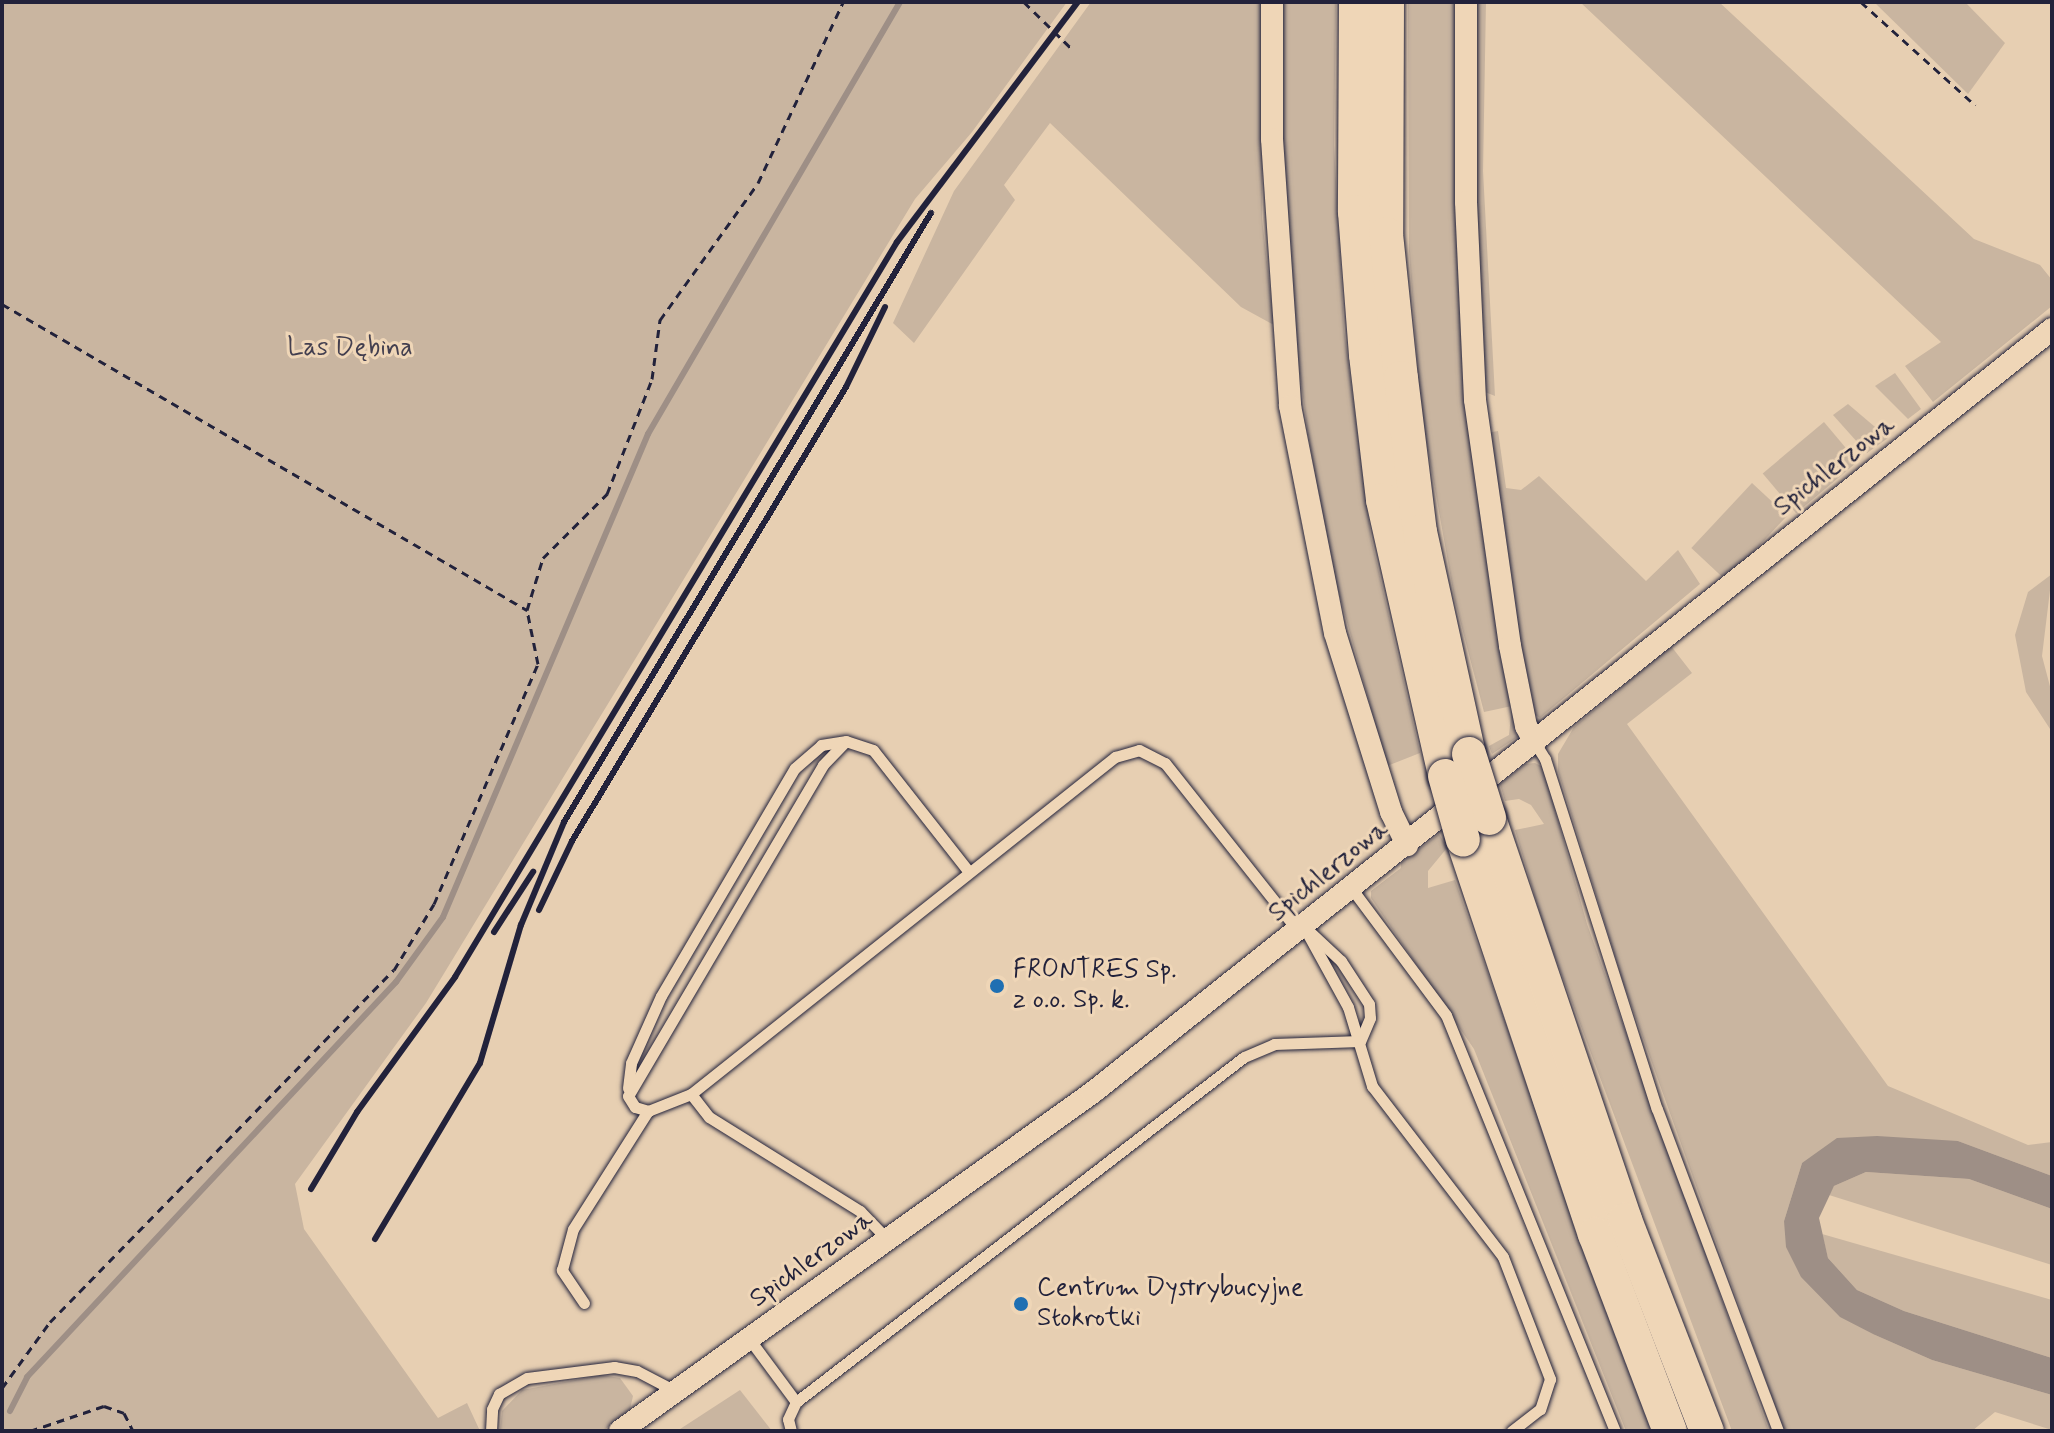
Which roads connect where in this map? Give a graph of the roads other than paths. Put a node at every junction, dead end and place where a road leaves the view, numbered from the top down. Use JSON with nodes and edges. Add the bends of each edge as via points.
{"nodes":[{"id":1,"x":1272,"y":2,"type":"edge"},
{"id":2,"x":1356,"y":2,"type":"edge"},
{"id":3,"x":1387,"y":2,"type":"edge"},
{"id":4,"x":1466,"y":2,"type":"edge"},
{"id":5,"x":2052,"y":329,"type":"edge"},
{"id":6,"x":846,"y":741,"type":"junction"},
{"id":7,"x":1535,"y":743,"type":"junction"},
{"id":8,"x":1457,"y":765,"type":"junction"},
{"id":9,"x":1476,"y":829,"type":"junction"},
{"id":10,"x":1407,"y":845,"type":"junction"},
{"id":11,"x":969,"y":872,"type":"junction"},
{"id":12,"x":1352,"y":889,"type":"junction"},
{"id":13,"x":1301,"y":929,"type":"junction"},
{"id":14,"x":1360,"y":1041,"type":"junction"},
{"id":15,"x":691,"y":1094,"type":"junction"},
{"id":16,"x":628,"y":1096,"type":"junction"},
{"id":17,"x":648,"y":1111,"type":"junction"},
{"id":18,"x":888,"y":1240,"type":"junction"},
{"id":19,"x":584,"y":1303,"type":"dead end"},
{"id":20,"x":750,"y":1340,"type":"junction"},
{"id":21,"x":677,"y":1392,"type":"junction"},
{"id":22,"x":796,"y":1402,"type":"junction"},
{"id":23,"x":491,"y":1431,"type":"edge"},
{"id":24,"x":620,"y":1431,"type":"edge"},
{"id":25,"x":791,"y":1431,"type":"edge"},
{"id":26,"x":1512,"y":1431,"type":"edge"},
{"id":27,"x":1615,"y":1431,"type":"edge"},
{"id":28,"x":1670,"y":1431,"type":"edge"},
{"id":29,"x":1707,"y":1431,"type":"edge"},
{"id":30,"x":1778,"y":1431,"type":"edge"}],
"edges":[{"from":1,"to":10,"type":"street","via":[[1273,154],[1290,406],[1335,633],[1391,812]]},
{"from":2,"to":8,"type":"main road","via":[[1355,212],[1383,500]]},
{"from":3,"to":8,"type":"main road","via":[[1386,234],[1420,532]]},
{"from":4,"to":7,"type":"street","via":[[1466,202],[1475,400],[1510,646],[1526,726]]},
{"from":5,"to":7,"type":"street","name":"Spichlerzowa"},
{"from":6,"to":11,"type":"lane","via":[[873,750]]},
{"from":6,"to":16,"type":"lane","via":[[823,765]]},
{"from":6,"to":16,"type":"lane","via":[[821,745],[795,768],[661,996],[631,1063]]},
{"from":7,"to":10,"type":"street","name":"Spichlerzowa"},
{"from":7,"to":30,"type":"lane","via":[[1545,759],[1657,1109]]},
{"from":8,"to":9,"type":"main road","bridge":true},
{"from":9,"to":28,"type":"main road","via":[[1595,1234]]},
{"from":9,"to":29,"type":"main road"},
{"from":10,"to":12,"type":"street","name":"Spichlerzowa"},
{"from":11,"to":13,"type":"lane","via":[[1115,757],[1139,750],[1165,763]]},
{"from":11,"to":15,"type":"lane"},
{"from":12,"to":13,"type":"street","name":"Spichlerzowa"},
{"from":12,"to":27,"type":"lane","via":[[1446,1015]]},
{"from":13,"to":14,"type":"lane"},
{"from":13,"to":14,"type":"lane","via":[[1360,986],[1370,1018]]},
{"from":13,"to":18,"type":"street","name":"Spichlerzowa","via":[[1092,1093]]},
{"from":14,"to":22,"type":"lane","via":[[1274,1044],[1244,1057]]},
{"from":14,"to":26,"type":"lane","via":[[1363,1069],[1372,1086],[1503,1257],[1550,1379],[1547,1399]]},
{"from":15,"to":17,"type":"lane"},
{"from":15,"to":18,"type":"lane","via":[[709,1117],[860,1211]]},
{"from":16,"to":17,"type":"lane","via":[[635,1107]]},
{"from":17,"to":19,"type":"lane","via":[[573,1229],[562,1270]]},
{"from":18,"to":20,"type":"street","name":"Spichlerzowa"},
{"from":20,"to":21,"type":"street","name":"Spichlerzowa"},
{"from":20,"to":22,"type":"lane"},
{"from":21,"to":23,"type":"lane","via":[[637,1371],[614,1367],[527,1378],[499,1394]]},
{"from":21,"to":24,"type":"street","name":"Spichlerzowa"},
{"from":22,"to":25,"type":"lane","via":[[788,1419]]}]}
